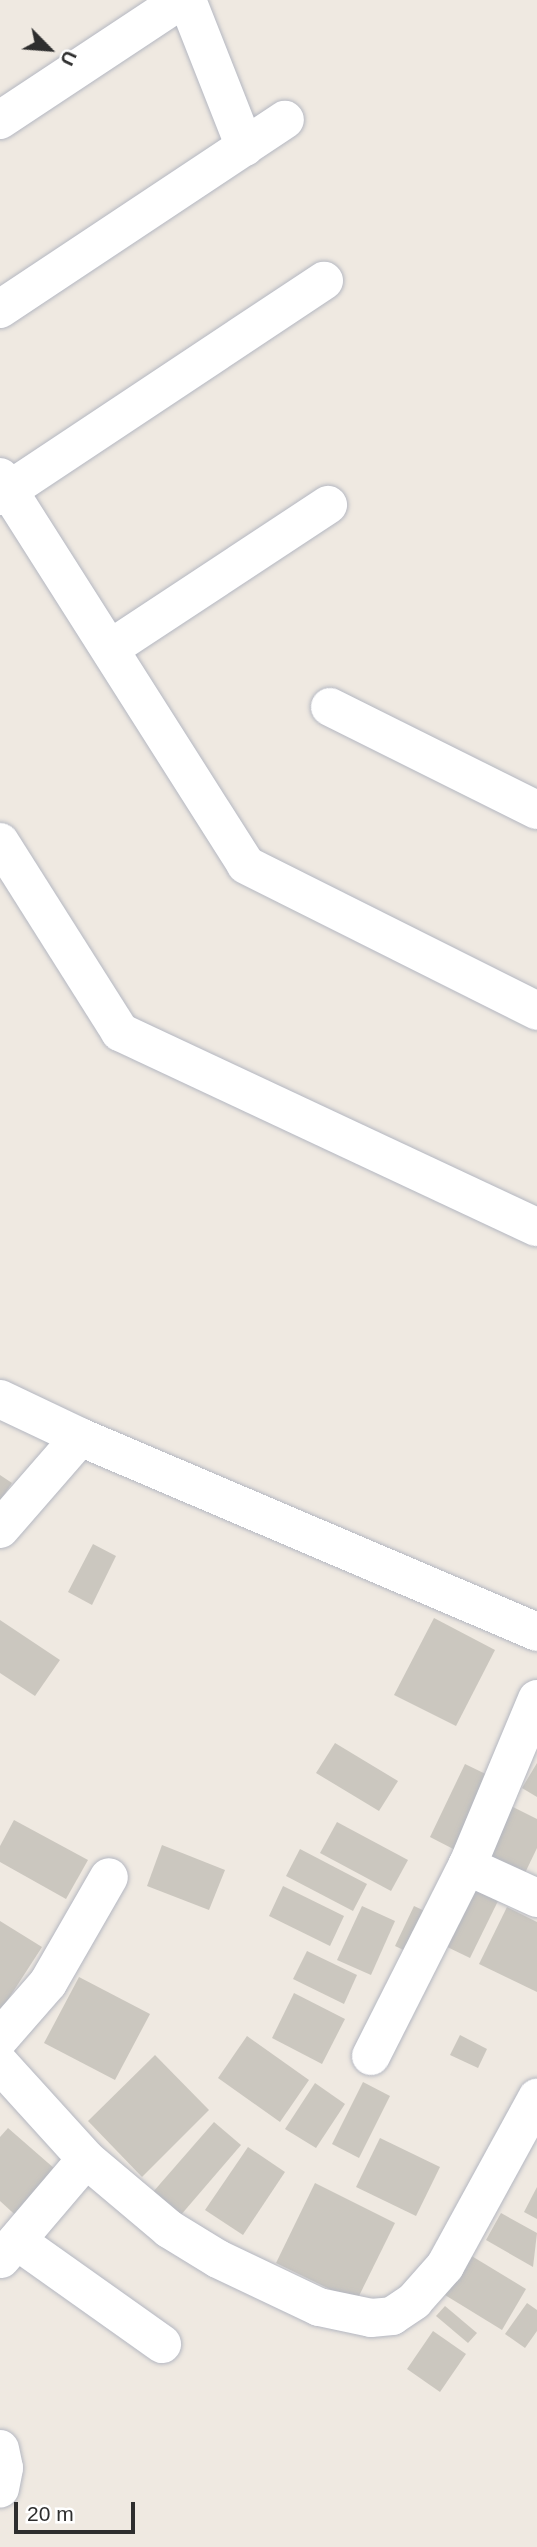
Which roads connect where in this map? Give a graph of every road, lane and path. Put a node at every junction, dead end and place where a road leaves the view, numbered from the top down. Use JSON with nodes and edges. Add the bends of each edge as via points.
{"nodes":[{"id":1,"x":181,"y":0,"type":"edge"},
{"id":2,"x":187,"y":0,"type":"edge"},
{"id":3,"x":0,"y":120,"type":"edge"},
{"id":4,"x":285,"y":120,"type":"dead end"},
{"id":5,"x":245,"y":147,"type":"junction"},
{"id":6,"x":324,"y":281,"type":"dead end"},
{"id":7,"x":0,"y":309,"type":"edge"},
{"id":8,"x":3,"y":487,"type":"edge"},
{"id":9,"x":328,"y":505,"type":"dead end"},
{"id":10,"x":111,"y":648,"type":"junction"},
{"id":11,"x":330,"y":706,"type":"dead end"},
{"id":12,"x":537,"y":810,"type":"edge"},
{"id":13,"x":0,"y":842,"type":"edge"},
{"id":14,"x":537,"y":1011,"type":"edge"},
{"id":15,"x":537,"y":1227,"type":"edge"},
{"id":16,"x":0,"y":1399,"type":"edge"},
{"id":17,"x":80,"y":1437,"type":"junction"},
{"id":18,"x":0,"y":1529,"type":"edge"},
{"id":19,"x":537,"y":1632,"type":"edge"},
{"id":20,"x":537,"y":1699,"type":"edge"},
{"id":21,"x":467,"y":1866,"type":"junction"},
{"id":22,"x":109,"y":1877,"type":"dead end"},
{"id":23,"x":537,"y":1898,"type":"edge"},
{"id":24,"x":0,"y":2038,"type":"edge"},
{"id":25,"x":371,"y":2056,"type":"dead end"},
{"id":26,"x":0,"y":2064,"type":"edge"},
{"id":27,"x":537,"y":2098,"type":"edge"},
{"id":28,"x":86,"y":2159,"type":"junction"},
{"id":29,"x":8,"y":2250,"type":"edge"},
{"id":30,"x":162,"y":2344,"type":"dead end"},
{"id":31,"x":0,"y":2449,"type":"edge"},
{"id":32,"x":0,"y":2489,"type":"edge"}],
"edges":[{"from":1,"to":3,"type":"street"},
{"from":2,"to":5,"type":"street"},
{"from":4,"to":5,"type":"street"},
{"from":5,"to":7,"type":"street"},
{"from":6,"to":8,"type":"street"},
{"from":8,"to":10,"type":"street"},
{"from":9,"to":10,"type":"street"},
{"from":10,"to":14,"type":"street","via":[[246,865]]},
{"from":11,"to":12,"type":"street"},
{"from":13,"to":15,"type":"street","via":[[120,1032]]},
{"from":16,"to":17,"type":"street"},
{"from":17,"to":18,"type":"street"},
{"from":17,"to":19,"type":"street"},
{"from":20,"to":21,"type":"street"},
{"from":21,"to":23,"type":"street"},
{"from":21,"to":25,"type":"street"},
{"from":22,"to":24,"type":"street","via":[[48,1983]]},
{"from":26,"to":28,"type":"street"},
{"from":27,"to":28,"type":"street","via":[[445,2266],[414,2301],[393,2316],[371,2318],[319,2307],[218,2259],[169,2229]]},
{"from":28,"to":29,"type":"street"},
{"from":29,"to":30,"type":"street"},
{"from":31,"to":32,"type":"street","via":[[4,2468]]}]}
